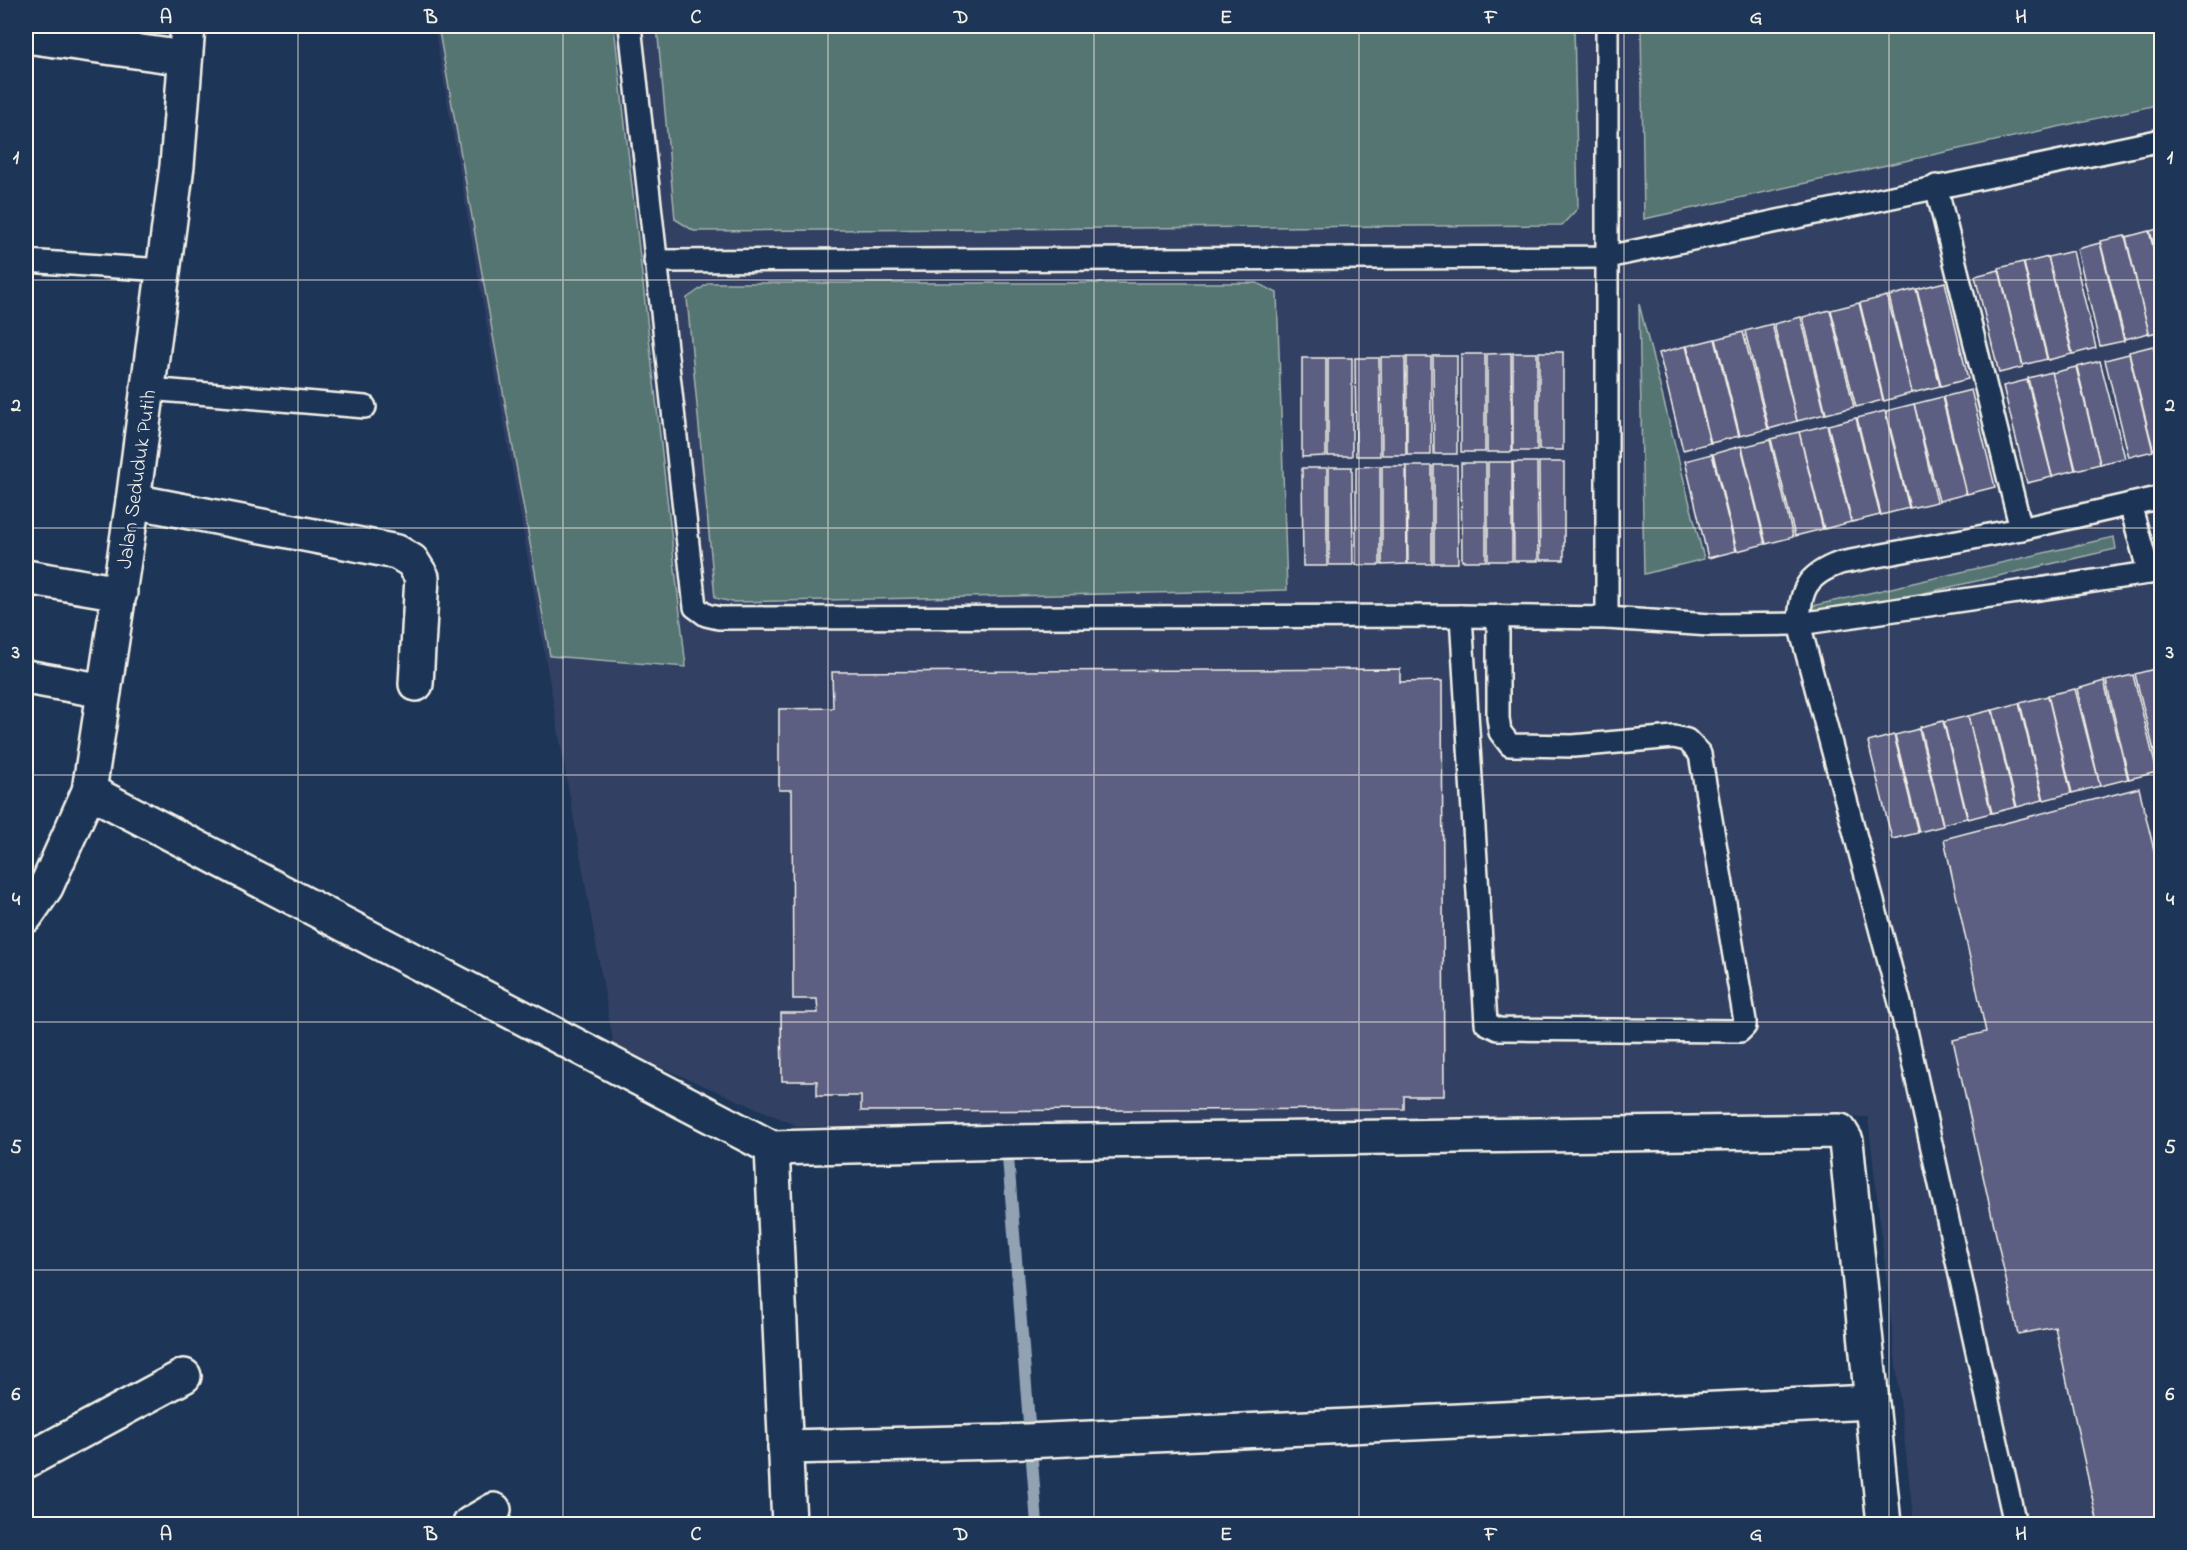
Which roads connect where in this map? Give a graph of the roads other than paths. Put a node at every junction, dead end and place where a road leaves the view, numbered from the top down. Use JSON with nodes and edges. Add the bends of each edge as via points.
{"nodes":[{"id":1,"x":188,"y":26,"type":"edge"},
{"id":2,"x":630,"y":26,"type":"edge"},
{"id":3,"x":1607,"y":26,"type":"edge"},
{"id":4,"x":26,"y":36,"type":"edge"},
{"id":5,"x":185,"y":58,"type":"junction"},
{"id":6,"x":2162,"y":140,"type":"edge"},
{"id":7,"x":1936,"y":186,"type":"junction"},
{"id":8,"x":1607,"y":257,"type":"junction"},
{"id":9,"x":26,"y":261,"type":"edge"},
{"id":10,"x":655,"y":261,"type":"junction"},
{"id":11,"x":163,"y":270,"type":"junction"},
{"id":12,"x":148,"y":389,"type":"junction"},
{"id":13,"x":365,"y":407,"type":"dead end"},
{"id":14,"x":2162,"y":497,"type":"edge"},
{"id":15,"x":133,"y":501,"type":"junction"},
{"id":16,"x":2130,"y":504,"type":"junction"},
{"id":17,"x":2020,"y":529,"type":"junction"},
{"id":18,"x":2155,"y":572,"type":"edge"},
{"id":19,"x":26,"y":577,"type":"edge"},
{"id":20,"x":120,"y":593,"type":"junction"},
{"id":21,"x":1461,"y":616,"type":"junction"},
{"id":22,"x":1498,"y":616,"type":"junction"},
{"id":23,"x":1607,"y":618,"type":"junction"},
{"id":24,"x":1799,"y":624,"type":"junction"},
{"id":25,"x":26,"y":677,"type":"edge"},
{"id":26,"x":416,"y":684,"type":"dead end"},
{"id":27,"x":104,"y":691,"type":"junction"},
{"id":28,"x":89,"y":791,"type":"junction"},
{"id":29,"x":26,"y":916,"type":"edge"},
{"id":30,"x":772,"y":1148,"type":"junction"},
{"id":31,"x":184,"y":1376,"type":"dead end"},
{"id":32,"x":1871,"y":1401,"type":"junction"},
{"id":33,"x":785,"y":1447,"type":"junction"},
{"id":34,"x":26,"y":1461,"type":"edge"},
{"id":35,"x":789,"y":1524,"type":"edge"},
{"id":36,"x":1884,"y":1524,"type":"edge"},
{"id":37,"x":2014,"y":1524,"type":"edge"}],
"edges":[{"from":1,"to":5,"type":"street","name":"Jalan Seduduk Putih"},
{"from":2,"to":10,"type":"lane"},
{"from":3,"to":8,"type":"lane"},
{"from":4,"to":5,"type":"street"},
{"from":5,"to":11,"type":"street","name":"Jalan Seduduk Putih","via":[[177,166]]},
{"from":6,"to":7,"type":"lane"},
{"from":7,"to":8,"type":"lane"},
{"from":7,"to":17,"type":"lane"},
{"from":8,"to":10,"type":"lane"},
{"from":8,"to":23,"type":"lane"},
{"from":9,"to":11,"type":"lane"},
{"from":10,"to":21,"type":"lane","via":[[695,607],[706,615]]},
{"from":11,"to":12,"type":"street","name":"Jalan Seduduk Putih"},
{"from":12,"to":13,"type":"lane"},
{"from":12,"to":15,"type":"street","name":"Jalan Seduduk Putih"},
{"from":14,"to":16,"type":"lane"},
{"from":15,"to":20,"type":"street","name":"Jalan Seduduk Putih"},
{"from":15,"to":26,"type":"street","via":[[397,552],[412,561],[422,577]]},
{"from":16,"to":17,"type":"lane"},
{"from":16,"to":18,"type":"lane"},
{"from":17,"to":24,"type":"lane","via":[[1826,568],[1805,588]]},
{"from":18,"to":24,"type":"lane"},
{"from":19,"to":20,"type":"street"},
{"from":20,"to":27,"type":"street","name":"Jalan Seduduk Putih"},
{"from":21,"to":22,"type":"lane"},
{"from":21,"to":22,"type":"lane","via":[[1486,1023],[1498,1029],[1740,1031],[1745,1021],[1700,754],[1687,740],[1674,737],[1573,746],[1510,745],[1500,732],[1498,718]]},
{"from":22,"to":23,"type":"lane"},
{"from":23,"to":24,"type":"lane","via":[[1710,625]]},
{"from":24,"to":37,"type":"lane","via":[[1900,1003]]},
{"from":25,"to":27,"type":"street"},
{"from":27,"to":28,"type":"street","name":"Jalan Seduduk Putih"},
{"from":28,"to":29,"type":"street","name":"Jalan Seduduk Putih","via":[[46,887]]},
{"from":28,"to":30,"type":"street"},
{"from":30,"to":32,"type":"street","via":[[1840,1131],[1846,1141]]},
{"from":30,"to":33,"type":"street"},
{"from":31,"to":34,"type":"street"},
{"from":32,"to":33,"type":"street","via":[[1003,1442]]},
{"from":32,"to":36,"type":"street"},
{"from":33,"to":35,"type":"street"}]}
